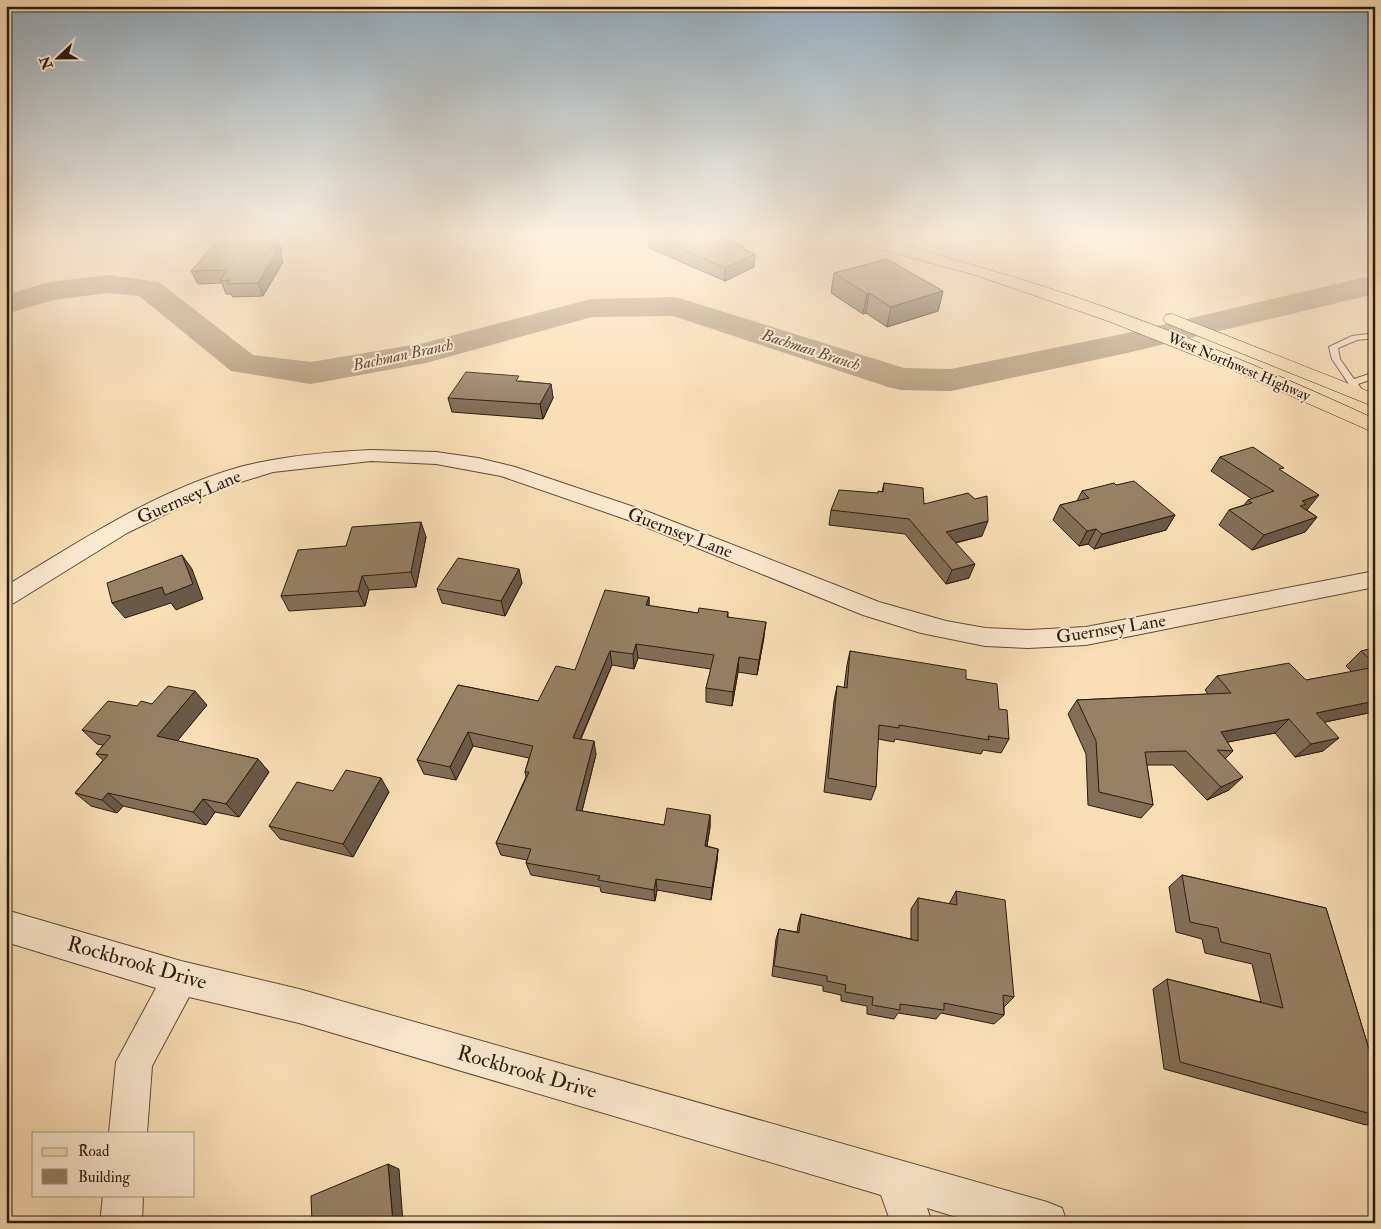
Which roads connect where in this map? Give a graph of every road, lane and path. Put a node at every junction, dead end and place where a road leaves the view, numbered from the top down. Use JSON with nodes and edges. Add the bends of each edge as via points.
{"nodes":[{"id":1,"x":1056,"y":292,"type":"edge"},
{"id":2,"x":1153,"y":312,"type":"dead end"},
{"id":3,"x":1375,"y":336,"type":"edge"},
{"id":4,"x":1375,"y":375,"type":"edge"},
{"id":5,"x":1363,"y":393,"type":"edge"},
{"id":6,"x":1375,"y":427,"type":"edge"},
{"id":7,"x":1375,"y":579,"type":"edge"},
{"id":8,"x":6,"y":597,"type":"edge"},
{"id":9,"x":6,"y":926,"type":"edge"},
{"id":10,"x":181,"y":978,"type":"junction"},
{"id":11,"x":128,"y":1132,"type":"edge"},
{"id":12,"x":895,"y":1179,"type":"junction"},
{"id":13,"x":123,"y":1196,"type":"edge"},
{"id":14,"x":121,"y":1223,"type":"edge"},
{"id":15,"x":912,"y":1223,"type":"edge"},
{"id":16,"x":1047,"y":1223,"type":"edge"}],
"edges":[{"from":1,"to":6,"type":"main road","name":"West Northwest Highway","via":[[1260,375]]},
{"from":2,"to":5,"type":"main road","name":"West Northwest Highway"},
{"from":3,"to":5,"type":"lane","via":[[1354,338],[1333,347],[1336,359]]},
{"from":4,"to":5,"type":"lane"},
{"from":7,"to":8,"type":"street","name":"Guernsey Lane","via":[[1086,636],[1054,639],[971,635],[919,624],[842,598],[683,533],[496,468],[455,460],[354,456],[269,466],[215,482],[155,508],[98,539]]},
{"from":9,"to":10,"type":"street","name":"Rockbrook Drive"},
{"from":10,"to":11,"type":"street","via":[[134,1062]]},
{"from":10,"to":12,"type":"street","name":"Rockbrook Drive","via":[[300,1006]]},
{"from":12,"to":15,"type":"street"},
{"from":12,"to":16,"type":"street","name":"Rockbrook Drive"},
{"from":13,"to":14,"type":"street"}]}
